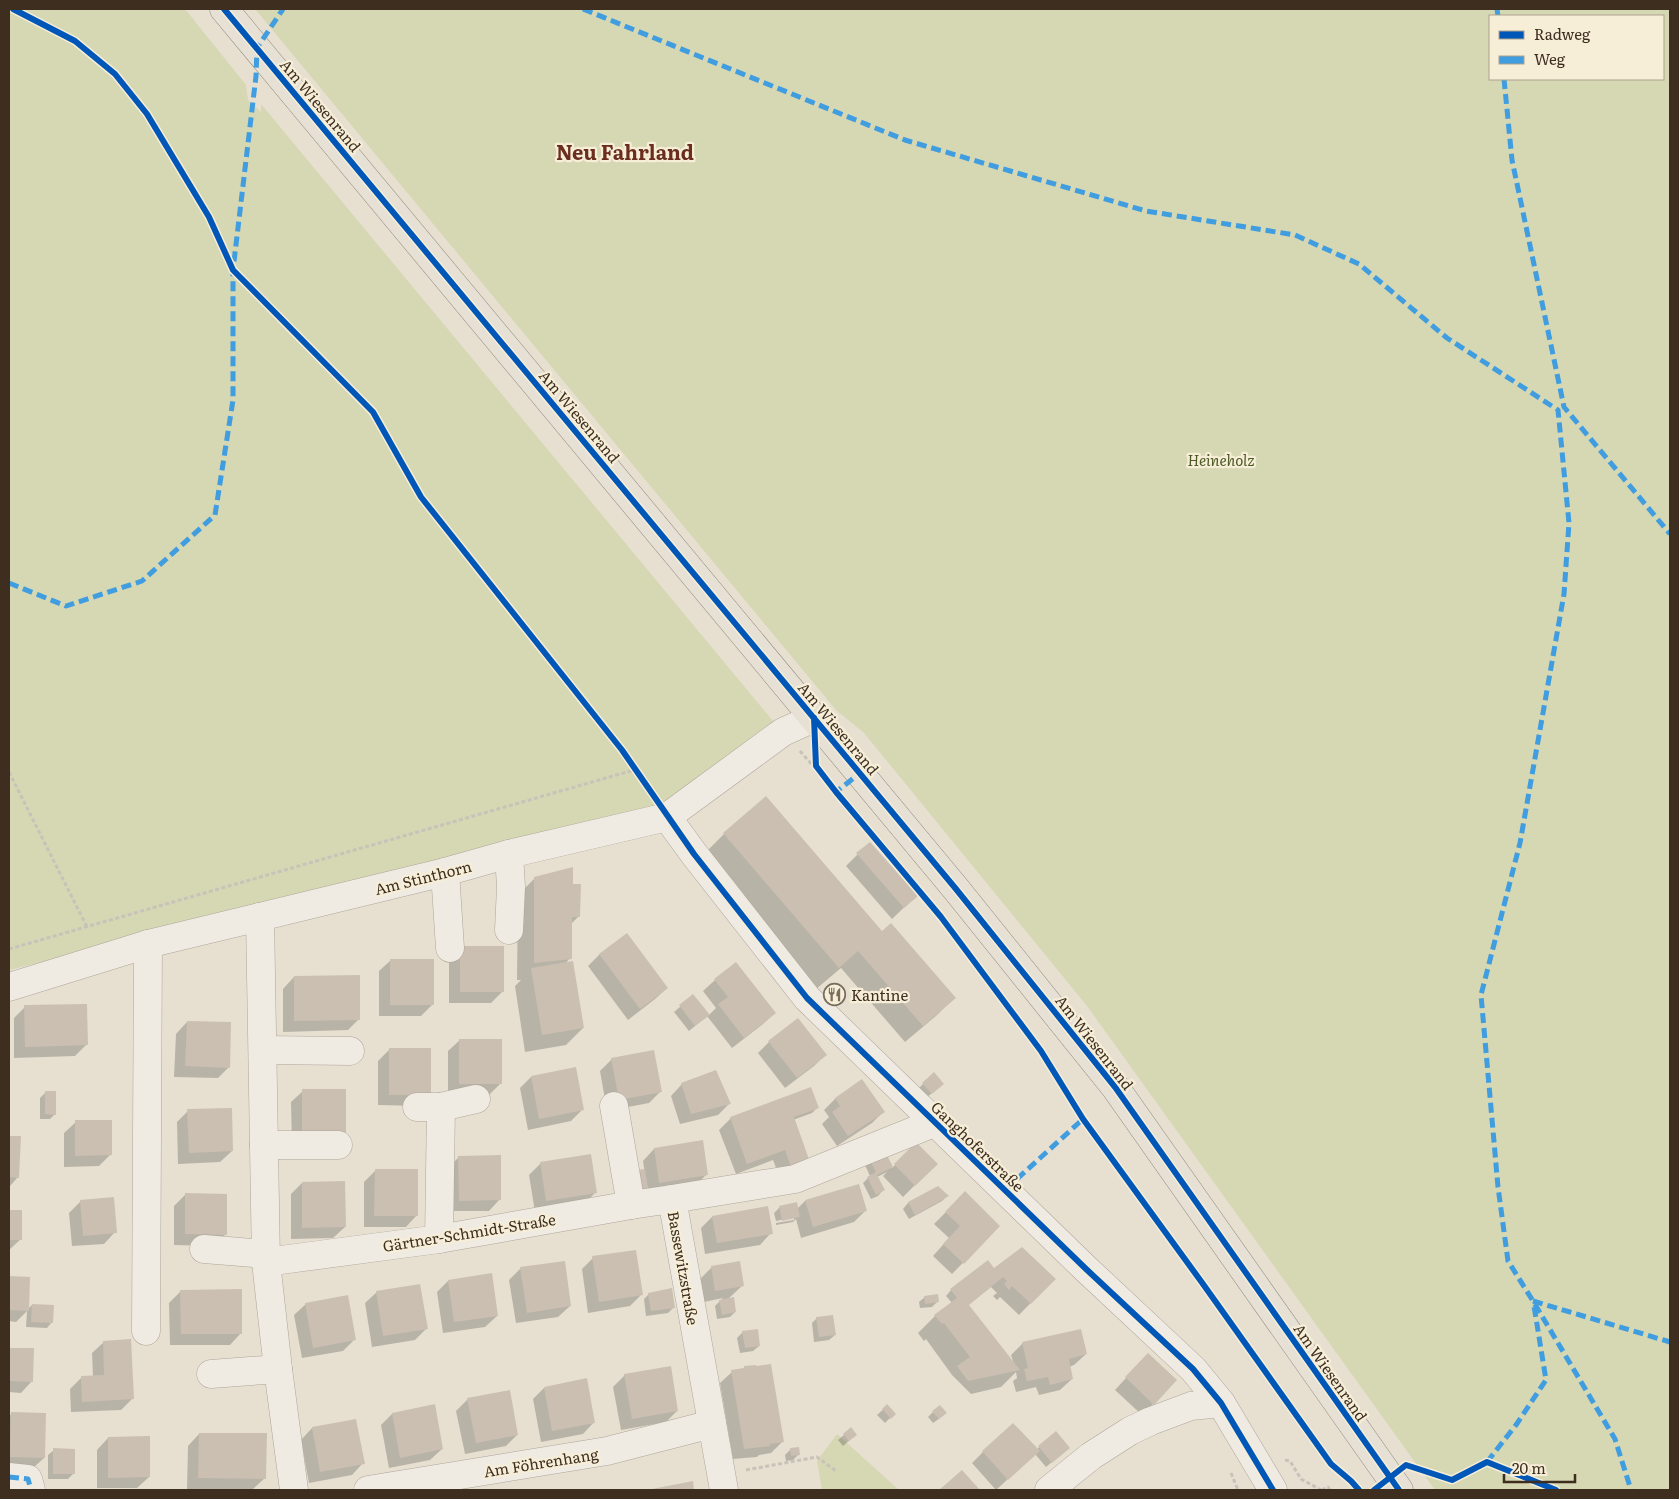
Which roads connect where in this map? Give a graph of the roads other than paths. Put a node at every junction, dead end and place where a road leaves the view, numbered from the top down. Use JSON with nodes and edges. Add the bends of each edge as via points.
{"nodes":[{"id":1,"x":224,"y":9,"type":"edge"},
{"id":2,"x":814,"y":718,"type":"junction"},
{"id":3,"x":667,"y":817,"type":"junction"},
{"id":4,"x":509,"y":854,"type":"junction"},
{"id":5,"x":445,"y":872,"type":"junction"},
{"id":6,"x":260,"y":917,"type":"junction"},
{"id":7,"x":509,"y":930,"type":"dead end"},
{"id":8,"x":148,"y":944,"type":"junction"},
{"id":9,"x":450,"y":948,"type":"dead end"},
{"id":10,"x":9,"y":987,"type":"edge"},
{"id":11,"x":264,"y":1050,"type":"junction"},
{"id":12,"x":350,"y":1051,"type":"dead end"},
{"id":13,"x":476,"y":1099,"type":"dead end"},
{"id":14,"x":614,"y":1106,"type":"dead end"},
{"id":15,"x":936,"y":1122,"type":"junction"},
{"id":16,"x":264,"y":1145,"type":"junction"},
{"id":17,"x":338,"y":1145,"type":"dead end"},
{"id":18,"x":672,"y":1199,"type":"junction"},
{"id":19,"x":631,"y":1205,"type":"junction"},
{"id":20,"x":440,"y":1238,"type":"junction"},
{"id":21,"x":204,"y":1249,"type":"dead end"},
{"id":22,"x":266,"y":1258,"type":"junction"},
{"id":23,"x":146,"y":1331,"type":"dead end"},
{"id":24,"x":278,"y":1369,"type":"junction"},
{"id":25,"x":211,"y":1374,"type":"dead end"},
{"id":26,"x":1221,"y":1403,"type":"junction"},
{"id":27,"x":712,"y":1424,"type":"junction"},
{"id":28,"x":9,"y":1477,"type":"edge"},
{"id":29,"x":722,"y":1483,"type":"edge"},
{"id":30,"x":31,"y":1490,"type":"edge"},
{"id":31,"x":294,"y":1490,"type":"edge"},
{"id":32,"x":368,"y":1490,"type":"edge"},
{"id":33,"x":1049,"y":1490,"type":"edge"},
{"id":34,"x":1273,"y":1490,"type":"edge"},
{"id":35,"x":1400,"y":1490,"type":"edge"}],
"edges":[{"from":1,"to":2,"type":"main road","name":"Am Wiesenrand"},
{"from":2,"to":3,"type":"street","name":"Am Stinthorn","via":[[783,732]]},
{"from":2,"to":35,"type":"main road","name":"Am Wiesenrand","via":[[1115,1087]]},
{"from":3,"to":4,"type":"street","name":"Am Stinthorn"},
{"from":3,"to":15,"type":"street","name":"Ganghoferstraße","via":[[807,998]]},
{"from":4,"to":5,"type":"street","name":"Am Stinthorn"},
{"from":4,"to":7,"type":"street"},
{"from":5,"to":6,"type":"street","name":"Am Stinthorn"},
{"from":5,"to":9,"type":"street"},
{"from":6,"to":8,"type":"street","name":"Am Stinthorn"},
{"from":6,"to":11,"type":"street"},
{"from":8,"to":10,"type":"street","name":"Am Stinthorn"},
{"from":8,"to":23,"type":"street"},
{"from":11,"to":12,"type":"street"},
{"from":11,"to":16,"type":"street"},
{"from":13,"to":20,"type":"street","via":[[429,1107]]},
{"from":14,"to":19,"type":"street"},
{"from":15,"to":18,"type":"street","name":"Bassewitzstraße","via":[[795,1179]]},
{"from":15,"to":26,"type":"street","name":"Ganghoferstraße","via":[[1194,1369]]},
{"from":16,"to":17,"type":"street"},
{"from":16,"to":22,"type":"street"},
{"from":18,"to":19,"type":"street","name":"Gärtner-Schmidt-Straße"},
{"from":18,"to":27,"type":"street","name":"Bassewitzstraße"},
{"from":19,"to":20,"type":"street","name":"Gärtner-Schmidt-Straße"},
{"from":20,"to":22,"type":"street","name":"Gärtner-Schmidt-Straße"},
{"from":21,"to":22,"type":"street","name":"Gärtner-Schmidt-Straße"},
{"from":22,"to":24,"type":"street"},
{"from":24,"to":25,"type":"street"},
{"from":24,"to":31,"type":"street"},
{"from":26,"to":33,"type":"street","via":[[1191,1406],[1130,1431],[1090,1456]]},
{"from":26,"to":34,"type":"street","name":"Ganghoferstraße"},
{"from":27,"to":29,"type":"street","name":"Bassewitzstraße"},
{"from":27,"to":32,"type":"street","name":"Am Föhrenhang","via":[[607,1451]]},
{"from":28,"to":30,"type":"street","via":[[28,1480]]}]}
